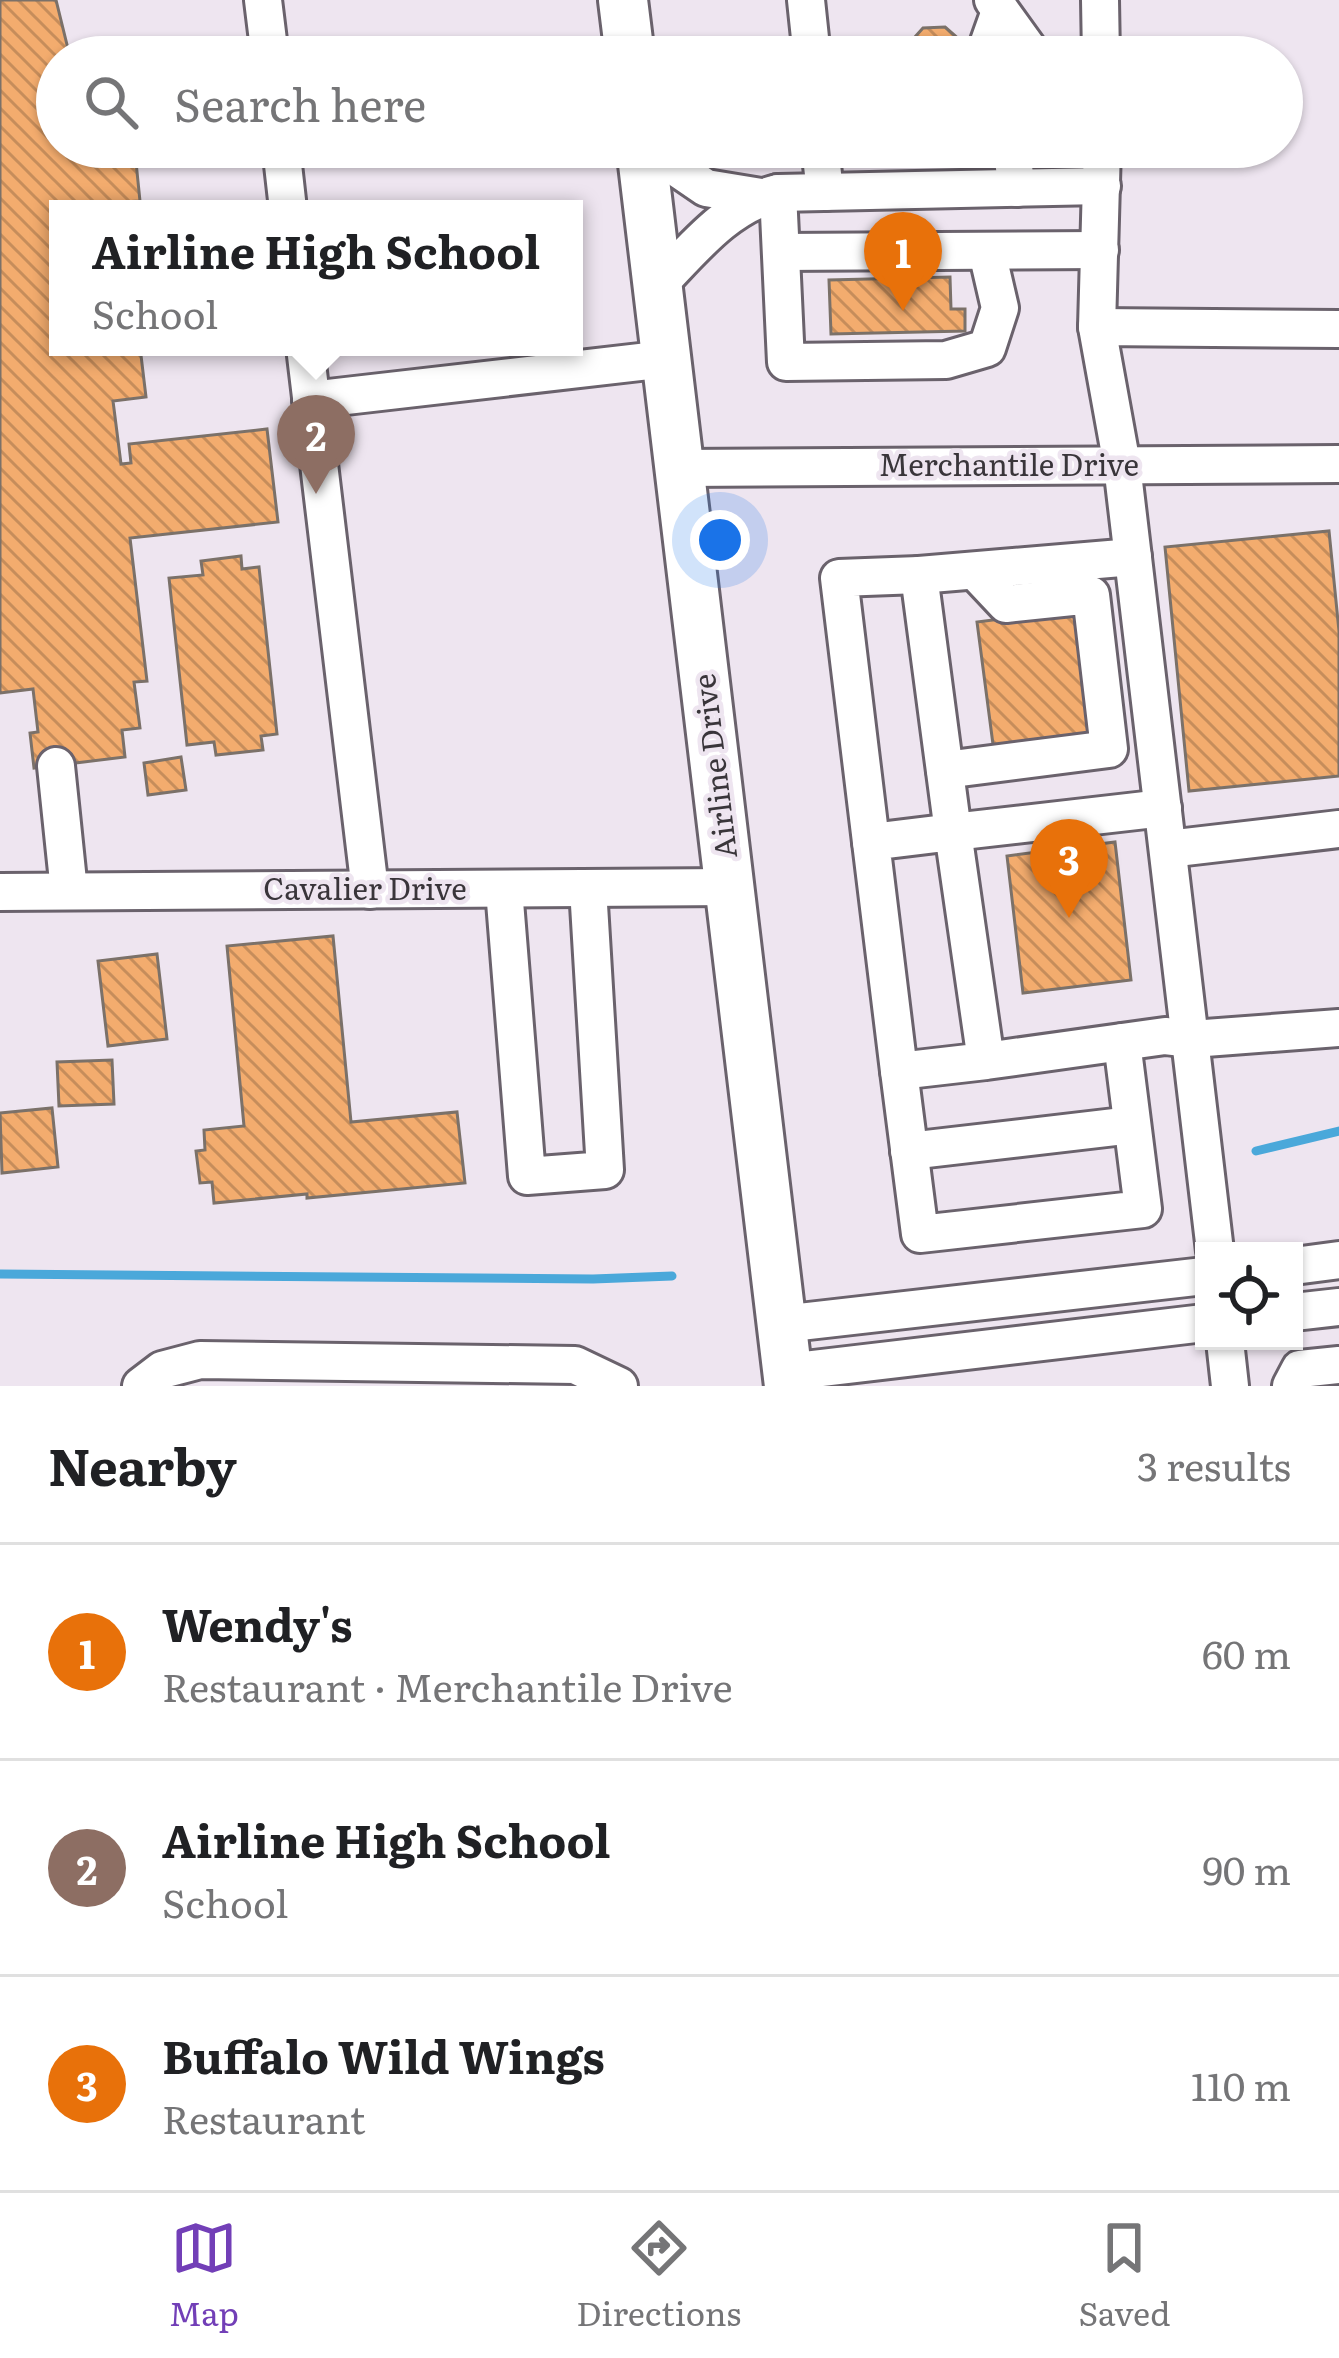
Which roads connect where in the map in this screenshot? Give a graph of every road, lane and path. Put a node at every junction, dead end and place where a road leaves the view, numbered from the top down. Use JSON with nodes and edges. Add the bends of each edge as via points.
{"nodes":[{"id":1,"x":263,"y":0,"type":"edge"},
{"id":2,"x":623,"y":0,"type":"edge"},
{"id":3,"x":806,"y":0,"type":"edge"},
{"id":4,"x":1100,"y":0,"type":"edge"},
{"id":5,"x":996,"y":5,"type":"edge"},
{"id":6,"x":267,"y":36,"type":"edge"},
{"id":7,"x":627,"y":36,"type":"edge"},
{"id":8,"x":810,"y":36,"type":"edge"},
{"id":9,"x":1003,"y":36,"type":"edge"},
{"id":10,"x":1101,"y":36,"type":"edge"},
{"id":11,"x":283,"y":168,"type":"edge"},
{"id":12,"x":646,"y":168,"type":"edge"},
{"id":13,"x":676,"y":168,"type":"edge"},
{"id":14,"x":822,"y":168,"type":"edge"},
{"id":15,"x":1014,"y":168,"type":"edge"},
{"id":16,"x":1102,"y":168,"type":"edge"},
{"id":17,"x":1102,"y":186,"type":"junction"},
{"id":18,"x":1017,"y":188,"type":"junction"},
{"id":19,"x":825,"y":192,"type":"junction"},
{"id":20,"x":770,"y":195,"type":"junction"},
{"id":21,"x":287,"y":200,"type":"edge"},
{"id":22,"x":1100,"y":250,"type":"junction"},
{"id":23,"x":781,"y":252,"type":"junction"},
{"id":24,"x":987,"y":252,"type":"junction"},
{"id":25,"x":658,"y":285,"type":"junction"},
{"id":26,"x":1096,"y":327,"type":"junction"},
{"id":27,"x":1339,"y":329,"type":"edge"},
{"id":28,"x":306,"y":356,"type":"edge"},
{"id":29,"x":666,"y":359,"type":"junction"},
{"id":30,"x":311,"y":400,"type":"junction"},
{"id":31,"x":1339,"y":464,"type":"edge"},
{"id":32,"x":1122,"y":465,"type":"junction"},
{"id":33,"x":680,"y":468,"type":"junction"},
{"id":34,"x":1133,"y":557,"type":"junction"},
{"id":35,"x":975,"y":571,"type":"junction"},
{"id":36,"x":919,"y":575,"type":"junction"},
{"id":37,"x":56,"y":766,"type":"dead end"},
{"id":38,"x":945,"y":770,"type":"junction"},
{"id":39,"x":1163,"y":808,"type":"junction"},
{"id":40,"x":1339,"y":829,"type":"edge"},
{"id":41,"x":953,"y":832,"type":"junction"},
{"id":42,"x":871,"y":842,"type":"junction"},
{"id":43,"x":1168,"y":849,"type":"junction"},
{"id":44,"x":730,"y":887,"type":"junction"},
{"id":45,"x":587,"y":888,"type":"junction"},
{"id":46,"x":504,"y":889,"type":"junction"},
{"id":47,"x":370,"y":890,"type":"junction"},
{"id":48,"x":70,"y":891,"type":"junction"},
{"id":49,"x":0,"y":892,"type":"edge"},
{"id":50,"x":1339,"y":1028,"type":"edge"},
{"id":51,"x":1192,"y":1040,"type":"junction"},
{"id":52,"x":1122,"y":1042,"type":"junction"},
{"id":53,"x":986,"y":1060,"type":"junction"},
{"id":54,"x":899,"y":1071,"type":"junction"},
{"id":55,"x":1132,"y":1125,"type":"junction"},
{"id":56,"x":909,"y":1150,"type":"junction"},
{"id":57,"x":1214,"y":1242,"type":"edge"},
{"id":58,"x":1339,"y":1260,"type":"edge"},
{"id":59,"x":1303,"y":1264,"type":"edge"},
{"id":60,"x":1195,"y":1277,"type":"edge"},
{"id":61,"x":1339,"y":1307,"type":"edge"},
{"id":62,"x":1303,"y":1311,"type":"edge"},
{"id":63,"x":782,"y":1324,"type":"junction"},
{"id":64,"x":1195,"y":1324,"type":"edge"},
{"id":65,"x":1226,"y":1350,"type":"edge"},
{"id":66,"x":1339,"y":1365,"type":"edge"},
{"id":67,"x":788,"y":1379,"type":"edge"},
{"id":68,"x":141,"y":1386,"type":"edge"},
{"id":69,"x":619,"y":1386,"type":"edge"},
{"id":70,"x":1230,"y":1386,"type":"edge"},
{"id":71,"x":1291,"y":1386,"type":"edge"}],
"edges":[{"from":1,"to":6,"type":"street"},
{"from":2,"to":7,"type":"main road"},
{"from":3,"to":8,"type":"street"},
{"from":4,"to":10,"type":"street"},
{"from":5,"to":9,"type":"street"},
{"from":11,"to":21,"type":"street"},
{"from":12,"to":25,"type":"main road","name":"Airline Drive"},
{"from":13,"to":20,"type":"street","via":[[706,188]]},
{"from":14,"to":19,"type":"street"},
{"from":15,"to":18,"type":"street"},
{"from":16,"to":17,"type":"street"},
{"from":17,"to":18,"type":"street"},
{"from":17,"to":22,"type":"street"},
{"from":18,"to":19,"type":"street"},
{"from":19,"to":20,"type":"street"},
{"from":20,"to":23,"type":"street"},
{"from":20,"to":25,"type":"street","via":[[722,219]]},
{"from":22,"to":24,"type":"street"},
{"from":22,"to":26,"type":"street"},
{"from":23,"to":24,"type":"street"},
{"from":23,"to":24,"type":"street","via":[[786,362],[946,360],[987,348],[1000,308]]},
{"from":25,"to":29,"type":"main road","name":"Airline Drive"},
{"from":26,"to":27,"type":"street"},
{"from":26,"to":32,"type":"street"},
{"from":28,"to":30,"type":"street"},
{"from":29,"to":30,"type":"street"},
{"from":29,"to":33,"type":"main road","name":"Airline Drive"},
{"from":30,"to":47,"type":"street"},
{"from":31,"to":32,"type":"street","name":"Merchantile Drive"},
{"from":32,"to":33,"type":"street","name":"Merchantile Drive"},
{"from":32,"to":34,"type":"street"},
{"from":33,"to":44,"type":"main road","name":"Airline Drive"},
{"from":34,"to":35,"type":"street"},
{"from":34,"to":39,"type":"street"},
{"from":35,"to":36,"type":"street"},
{"from":35,"to":38,"type":"street","via":[[1006,604],[1090,595],[1109,749]]},
{"from":36,"to":38,"type":"street"},
{"from":36,"to":42,"type":"street","via":[[839,578]]},
{"from":37,"to":48,"type":"street"},
{"from":38,"to":41,"type":"street"},
{"from":39,"to":41,"type":"street"},
{"from":39,"to":43,"type":"street"},
{"from":40,"to":43,"type":"street"},
{"from":41,"to":42,"type":"street"},
{"from":41,"to":53,"type":"street"},
{"from":42,"to":54,"type":"street"},
{"from":43,"to":51,"type":"street"},
{"from":44,"to":45,"type":"street","name":"Cavalier Drive"},
{"from":44,"to":63,"type":"main road","name":"Airline Drive"},
{"from":45,"to":46,"type":"street","name":"Cavalier Drive"},
{"from":45,"to":46,"type":"street","via":[[605,1170],[526,1176]]},
{"from":46,"to":47,"type":"street","name":"Cavalier Drive"},
{"from":47,"to":48,"type":"street","name":"Cavalier Drive"},
{"from":48,"to":49,"type":"street","name":"Cavalier Drive"},
{"from":50,"to":51,"type":"street"},
{"from":51,"to":52,"type":"street"},
{"from":51,"to":57,"type":"street"},
{"from":52,"to":53,"type":"street"},
{"from":52,"to":55,"type":"street"},
{"from":53,"to":54,"type":"street"},
{"from":54,"to":56,"type":"street"},
{"from":55,"to":56,"type":"street"},
{"from":55,"to":56,"type":"street","via":[[1143,1209],[920,1234]]},
{"from":58,"to":59,"type":"street"},
{"from":60,"to":63,"type":"street"},
{"from":61,"to":62,"type":"street"},
{"from":63,"to":67,"type":"main road","name":"Airline Drive"},
{"from":64,"to":67,"type":"street"},
{"from":65,"to":70,"type":"street"},
{"from":66,"to":71,"type":"street","via":[[1300,1369]]},
{"from":68,"to":69,"type":"street","via":[[162,1370],[200,1360],[255,1360],[575,1365]]}]}
